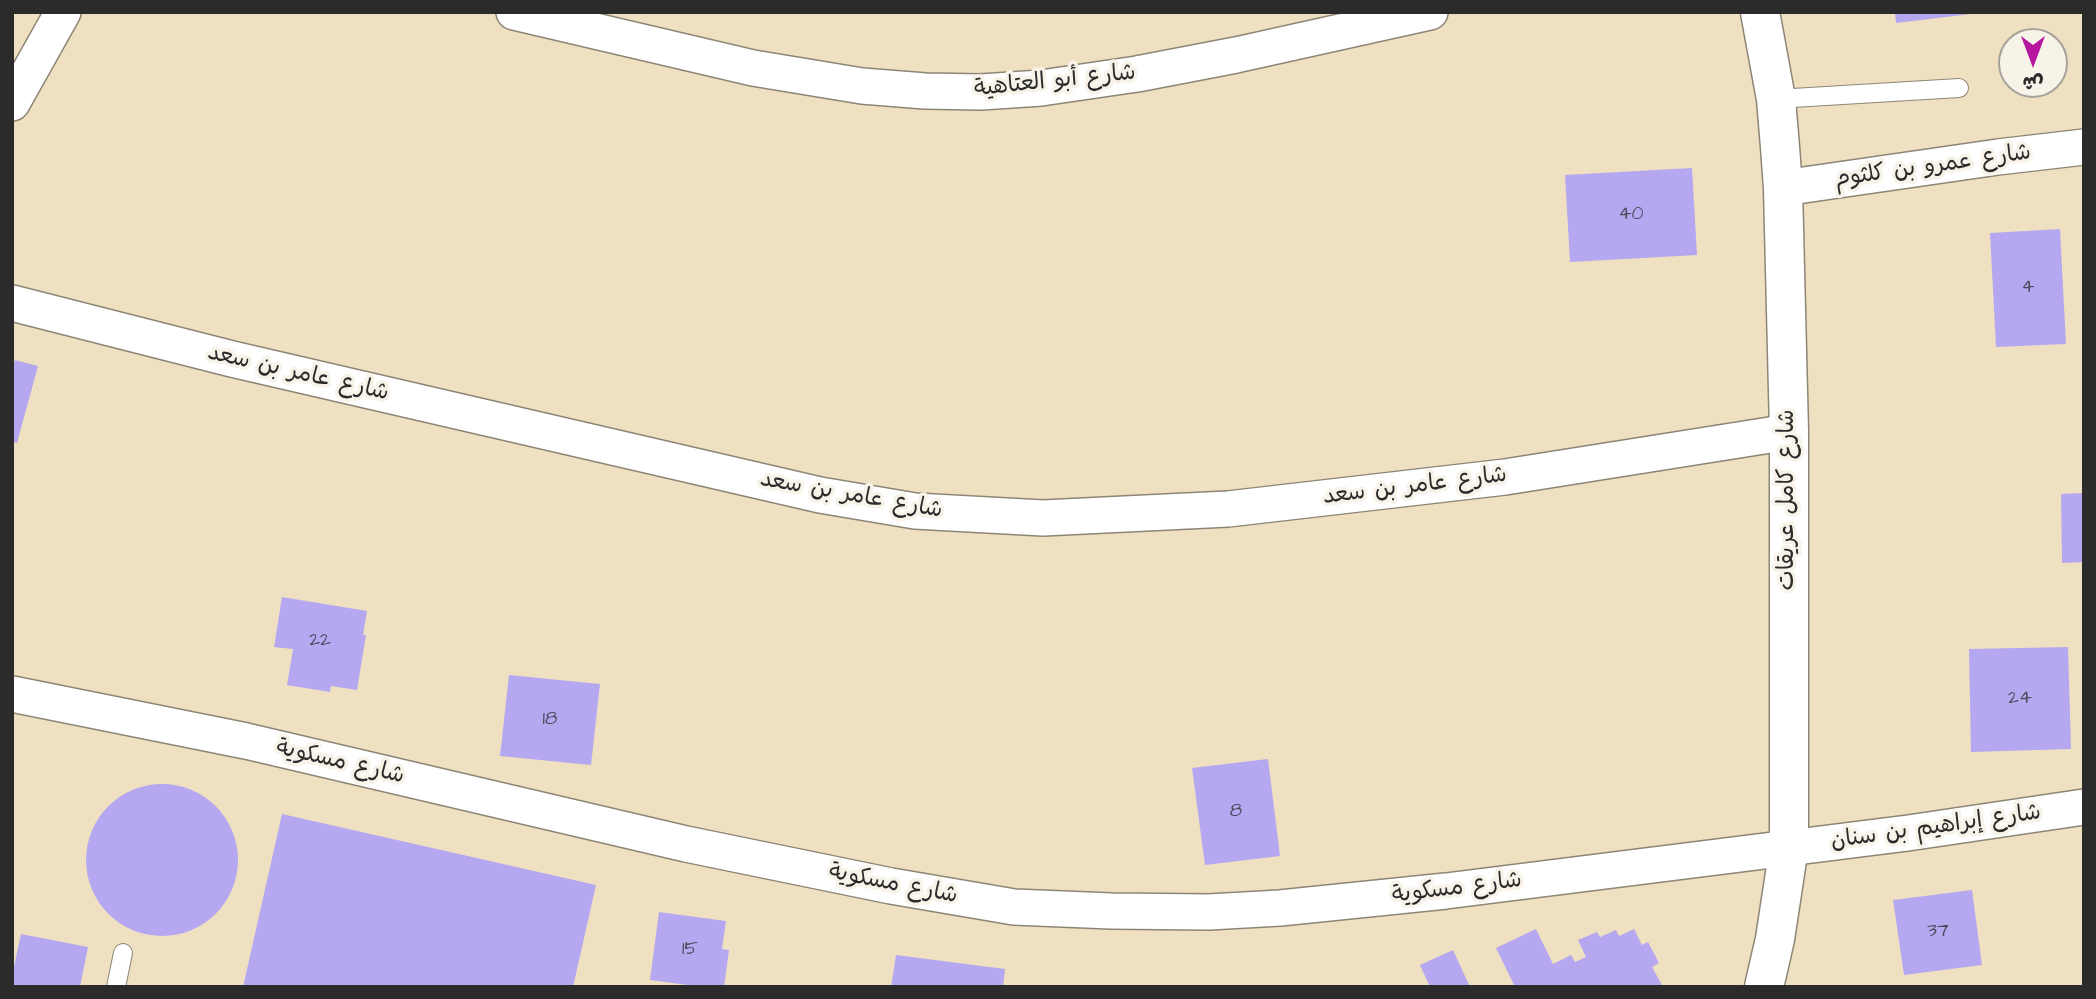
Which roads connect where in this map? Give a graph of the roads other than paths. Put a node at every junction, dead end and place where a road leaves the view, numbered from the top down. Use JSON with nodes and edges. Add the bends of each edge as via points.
{"nodes":[{"id":1,"x":63,"y":12,"type":"edge"},
{"id":2,"x":514,"y":12,"type":"edge"},
{"id":3,"x":1430,"y":12,"type":"edge"},
{"id":4,"x":1760,"y":12,"type":"edge"},
{"id":5,"x":1959,"y":88,"type":"dead end"},
{"id":6,"x":1776,"y":99,"type":"junction"},
{"id":7,"x":12,"y":103,"type":"edge"},
{"id":8,"x":2084,"y":147,"type":"edge"},
{"id":9,"x":1783,"y":188,"type":"junction"},
{"id":10,"x":12,"y":303,"type":"edge"},
{"id":11,"x":1789,"y":432,"type":"junction"},
{"id":12,"x":12,"y":694,"type":"edge"},
{"id":13,"x":2084,"y":807,"type":"edge"},
{"id":14,"x":1789,"y":847,"type":"junction"},
{"id":15,"x":123,"y":953,"type":"dead end"},
{"id":16,"x":116,"y":987,"type":"edge"},
{"id":17,"x":1764,"y":987,"type":"edge"}],
"edges":[{"from":1,"to":7,"type":"street"},
{"from":2,"to":3,"type":"street","name":"شارع أبو العتاهية","via":[[753,68],[862,86],[981,92],[1137,74]]},
{"from":4,"to":6,"type":"street","name":"شارع كامل عريقات"},
{"from":5,"to":6,"type":"lane"},
{"from":6,"to":9,"type":"street","name":"شارع كامل عريقات"},
{"from":8,"to":9,"type":"street","name":"شارع عمرو بن كلثوم"},
{"from":9,"to":11,"type":"street","name":"شارع كامل عريقات"},
{"from":10,"to":11,"type":"street","name":"شارع عامر بن سعد","via":[[432,406],[820,495],[915,511],[1043,517],[1228,509],[1505,477]]},
{"from":11,"to":14,"type":"street","name":"شارع كامل عريقات"},
{"from":12,"to":14,"type":"street","name":"شارع مسكوية","via":[[246,741],[686,844],[1014,907],[1209,912],[1280,908]]},
{"from":13,"to":14,"type":"street","name":"شارع إبراهيم بن سنان"},
{"from":14,"to":17,"type":"street","name":"شارع كامل عريقات"},
{"from":15,"to":16,"type":"lane"}]}
